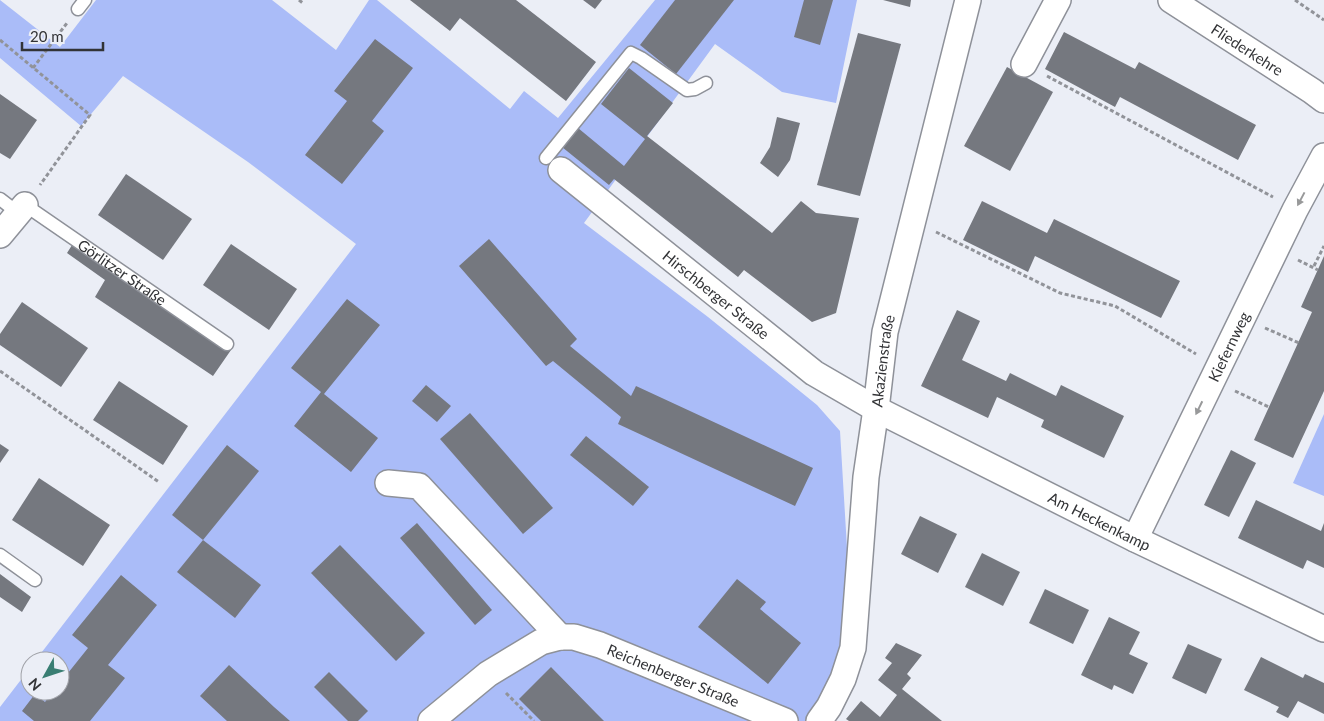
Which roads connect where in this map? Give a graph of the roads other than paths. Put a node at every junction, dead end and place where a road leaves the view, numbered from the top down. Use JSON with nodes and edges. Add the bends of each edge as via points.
{"nodes":[{"id":1,"x":968,"y":0,"type":"edge"},
{"id":2,"x":1058,"y":0,"type":"edge"},
{"id":3,"x":1172,"y":0,"type":"edge"},
{"id":4,"x":1024,"y":64,"type":"road end"},
{"id":5,"x":706,"y":83,"type":"dead end"},
{"id":6,"x":1324,"y":100,"type":"edge"},
{"id":7,"x":1324,"y":156,"type":"edge"},
{"id":8,"x":554,"y":164,"type":"joint"},
{"id":9,"x":14,"y":206,"type":"edge"},
{"id":10,"x":0,"y":235,"type":"edge"},
{"id":11,"x":227,"y":344,"type":"dead end"},
{"id":12,"x":876,"y":409,"type":"junction"},
{"id":13,"x":388,"y":483,"type":"dead end"},
{"id":14,"x":1135,"y":539,"type":"junction"},
{"id":15,"x":0,"y":556,"type":"edge"},
{"id":16,"x":35,"y":580,"type":"dead end"},
{"id":17,"x":1324,"y":629,"type":"edge"},
{"id":18,"x":560,"y":637,"type":"junction"},
{"id":19,"x":432,"y":721,"type":"edge"},
{"id":20,"x":785,"y":721,"type":"edge"},
{"id":21,"x":819,"y":721,"type":"edge"}],
"edges":[{"from":1,"to":12,"type":"street","name":"Akazienstraße","via":[[885,332]]},
{"from":2,"to":4,"type":"street"},
{"from":3,"to":6,"type":"street","name":"Fliederkehre"},
{"from":5,"to":8,"type":"lane","via":[[687,90],[631,54]]},
{"from":7,"to":14,"type":"street","name":"Kiefernweg","one_way":true},
{"from":8,"to":12,"type":"street","name":"Hirschberger Straße","via":[[814,372]]},
{"from":9,"to":10,"type":"street"},
{"from":9,"to":11,"type":"lane","name":"Görlitzer Straße"},
{"from":12,"to":14,"type":"street","name":"Am Heckenkamp"},
{"from":12,"to":21,"type":"street","name":"Akazienstraße","via":[[866,477],[853,648],[843,679]]},
{"from":13,"to":18,"type":"street","via":[[419,486]]},
{"from":14,"to":17,"type":"street","name":"Am Heckenkamp"},
{"from":15,"to":16,"type":"lane"},
{"from":18,"to":19,"type":"street","name":"Reichenberger Straße","via":[[541,642],[488,674]]},
{"from":18,"to":20,"type":"street","name":"Reichenberger Straße","via":[[600,645]]}]}
